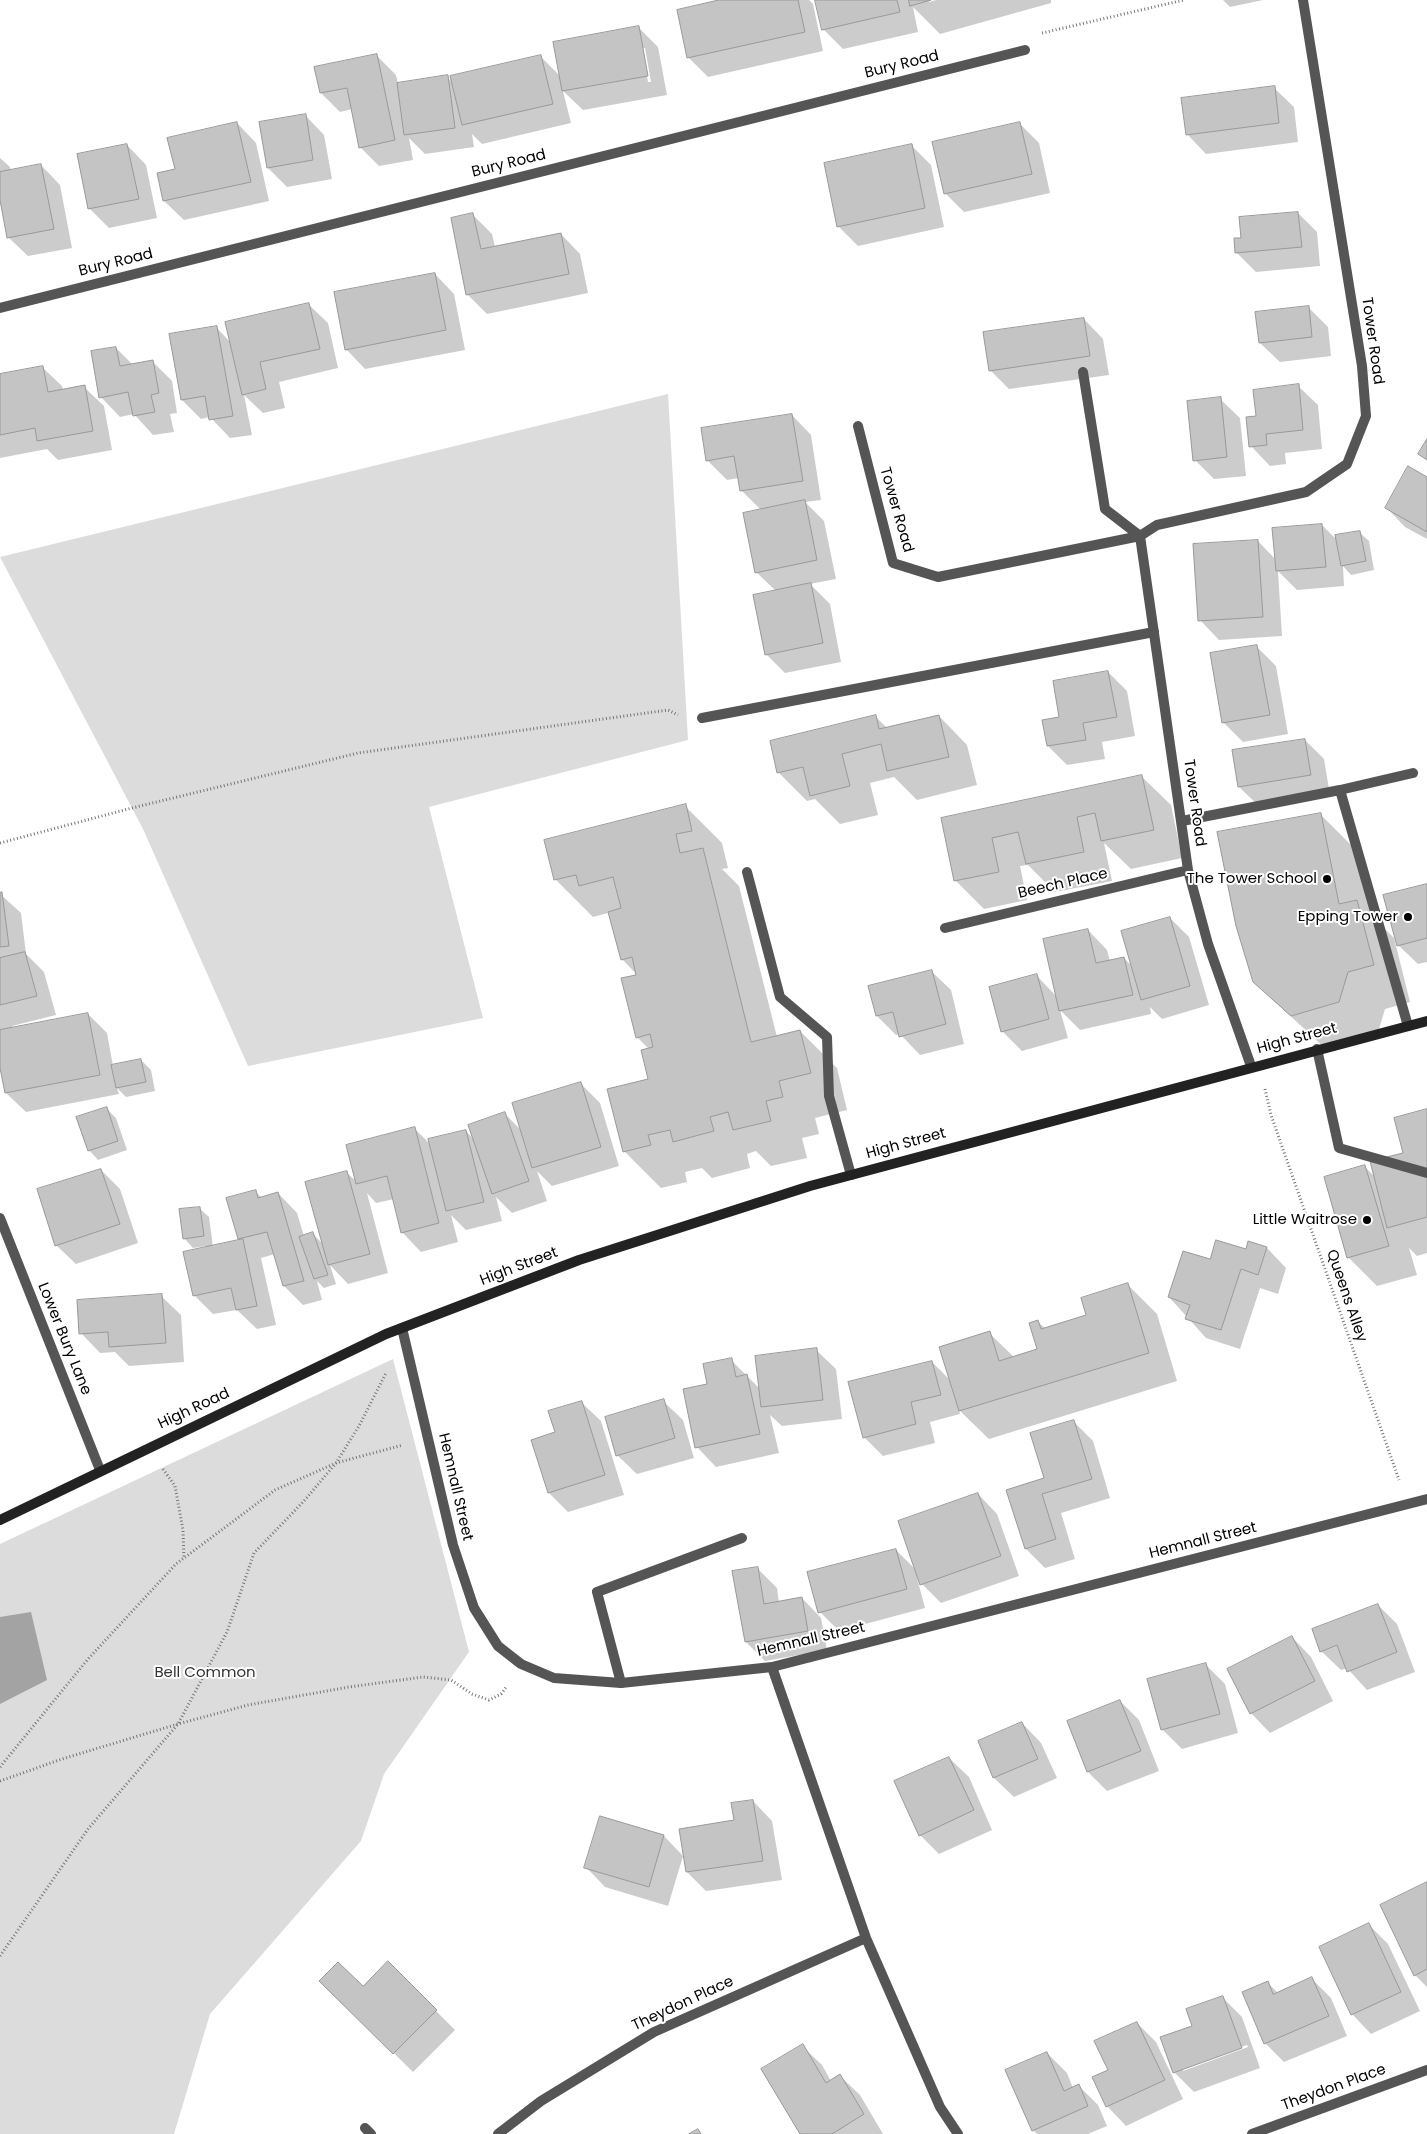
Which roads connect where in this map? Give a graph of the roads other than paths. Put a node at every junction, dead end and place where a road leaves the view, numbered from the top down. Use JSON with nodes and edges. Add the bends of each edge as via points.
{"nodes":[{"id":1,"x":1303,"y":0,"type":"edge"},
{"id":2,"x":1025,"y":50,"type":"road end"},
{"id":3,"x":0,"y":308,"type":"edge"},
{"id":4,"x":1083,"y":372,"type":"dead end"},
{"id":5,"x":858,"y":426,"type":"dead end"},
{"id":6,"x":1140,"y":536,"type":"junction"},
{"id":7,"x":1154,"y":632,"type":"junction"},
{"id":8,"x":702,"y":718,"type":"road end"},
{"id":9,"x":1413,"y":773,"type":"dead end"},
{"id":10,"x":1340,"y":790,"type":"junction"},
{"id":11,"x":1182,"y":821,"type":"junction"},
{"id":12,"x":1188,"y":870,"type":"junction"},
{"id":13,"x":746,"y":872,"type":"dead end"},
{"id":14,"x":945,"y":928,"type":"dead end"},
{"id":15,"x":1427,"y":1021,"type":"edge"},
{"id":16,"x":1408,"y":1026,"type":"junction"},
{"id":17,"x":1317,"y":1049,"type":"junction"},
{"id":18,"x":1256,"y":1065,"type":"junction"},
{"id":19,"x":1427,"y":1173,"type":"edge"},
{"id":20,"x":851,"y":1175,"type":"junction"},
{"id":21,"x":0,"y":1218,"type":"edge"},
{"id":22,"x":402,"y":1328,"type":"junction"},
{"id":23,"x":100,"y":1470,"type":"junction"},
{"id":24,"x":1427,"y":1499,"type":"edge"},
{"id":25,"x":0,"y":1520,"type":"edge"},
{"id":26,"x":742,"y":1538,"type":"dead end"},
{"id":27,"x":772,"y":1666,"type":"junction"},
{"id":28,"x":621,"y":1683,"type":"junction"},
{"id":29,"x":866,"y":1938,"type":"junction"},
{"id":30,"x":1427,"y":2070,"type":"edge"},
{"id":31,"x":498,"y":2134,"type":"edge"},
{"id":32,"x":958,"y":2134,"type":"edge"},
{"id":33,"x":1252,"y":2134,"type":"edge"}],
"edges":[{"from":1,"to":6,"type":"street","name":"Tower Road","via":[[1362,366],[1366,416],[1347,464],[1306,492],[1157,525]]},
{"from":2,"to":3,"type":"street","name":"Bury Road"},
{"from":4,"to":6,"type":"street","via":[[1105,509]]},
{"from":5,"to":6,"type":"street","name":"Tower Road","via":[[893,563],[938,577]]},
{"from":6,"to":7,"type":"street","name":"Tower Road"},
{"from":7,"to":8,"type":"street"},
{"from":7,"to":11,"type":"street","name":"Tower Road"},
{"from":9,"to":10,"type":"street"},
{"from":10,"to":11,"type":"street"},
{"from":10,"to":16,"type":"street"},
{"from":11,"to":12,"type":"street","name":"Tower Road"},
{"from":12,"to":14,"type":"street","name":"Beech Place"},
{"from":12,"to":18,"type":"street","name":"Tower Road","via":[[1208,944]]},
{"from":13,"to":20,"type":"street","via":[[780,997],[827,1037],[829,1096]]},
{"from":15,"to":16,"type":"main road","name":"High Street"},
{"from":16,"to":17,"type":"main road","name":"High Street"},
{"from":17,"to":18,"type":"main road","name":"High Street"},
{"from":17,"to":19,"type":"street","via":[[1339,1148]]},
{"from":18,"to":20,"type":"main road","name":"High Street"},
{"from":20,"to":22,"type":"main road","name":"High Street","via":[[579,1260]]},
{"from":21,"to":23,"type":"street","name":"Lower Bury Lane"},
{"from":22,"to":23,"type":"main road","name":"High Road"},
{"from":22,"to":28,"type":"street","name":"Hemnall Street","via":[[453,1545],[474,1608],[498,1646],[521,1664],[554,1678]]},
{"from":23,"to":25,"type":"main road","name":"High Road"},
{"from":24,"to":27,"type":"street","name":"Hemnall Street"},
{"from":26,"to":28,"type":"street","via":[[597,1592]]},
{"from":27,"to":28,"type":"street","name":"Hemnall Street"},
{"from":27,"to":29,"type":"street"},
{"from":29,"to":31,"type":"street","name":"Theydon Place","via":[[654,2032],[541,2101]]},
{"from":29,"to":32,"type":"street","via":[[940,2107]]},
{"from":30,"to":33,"type":"street","name":"Theydon Place"}]}
